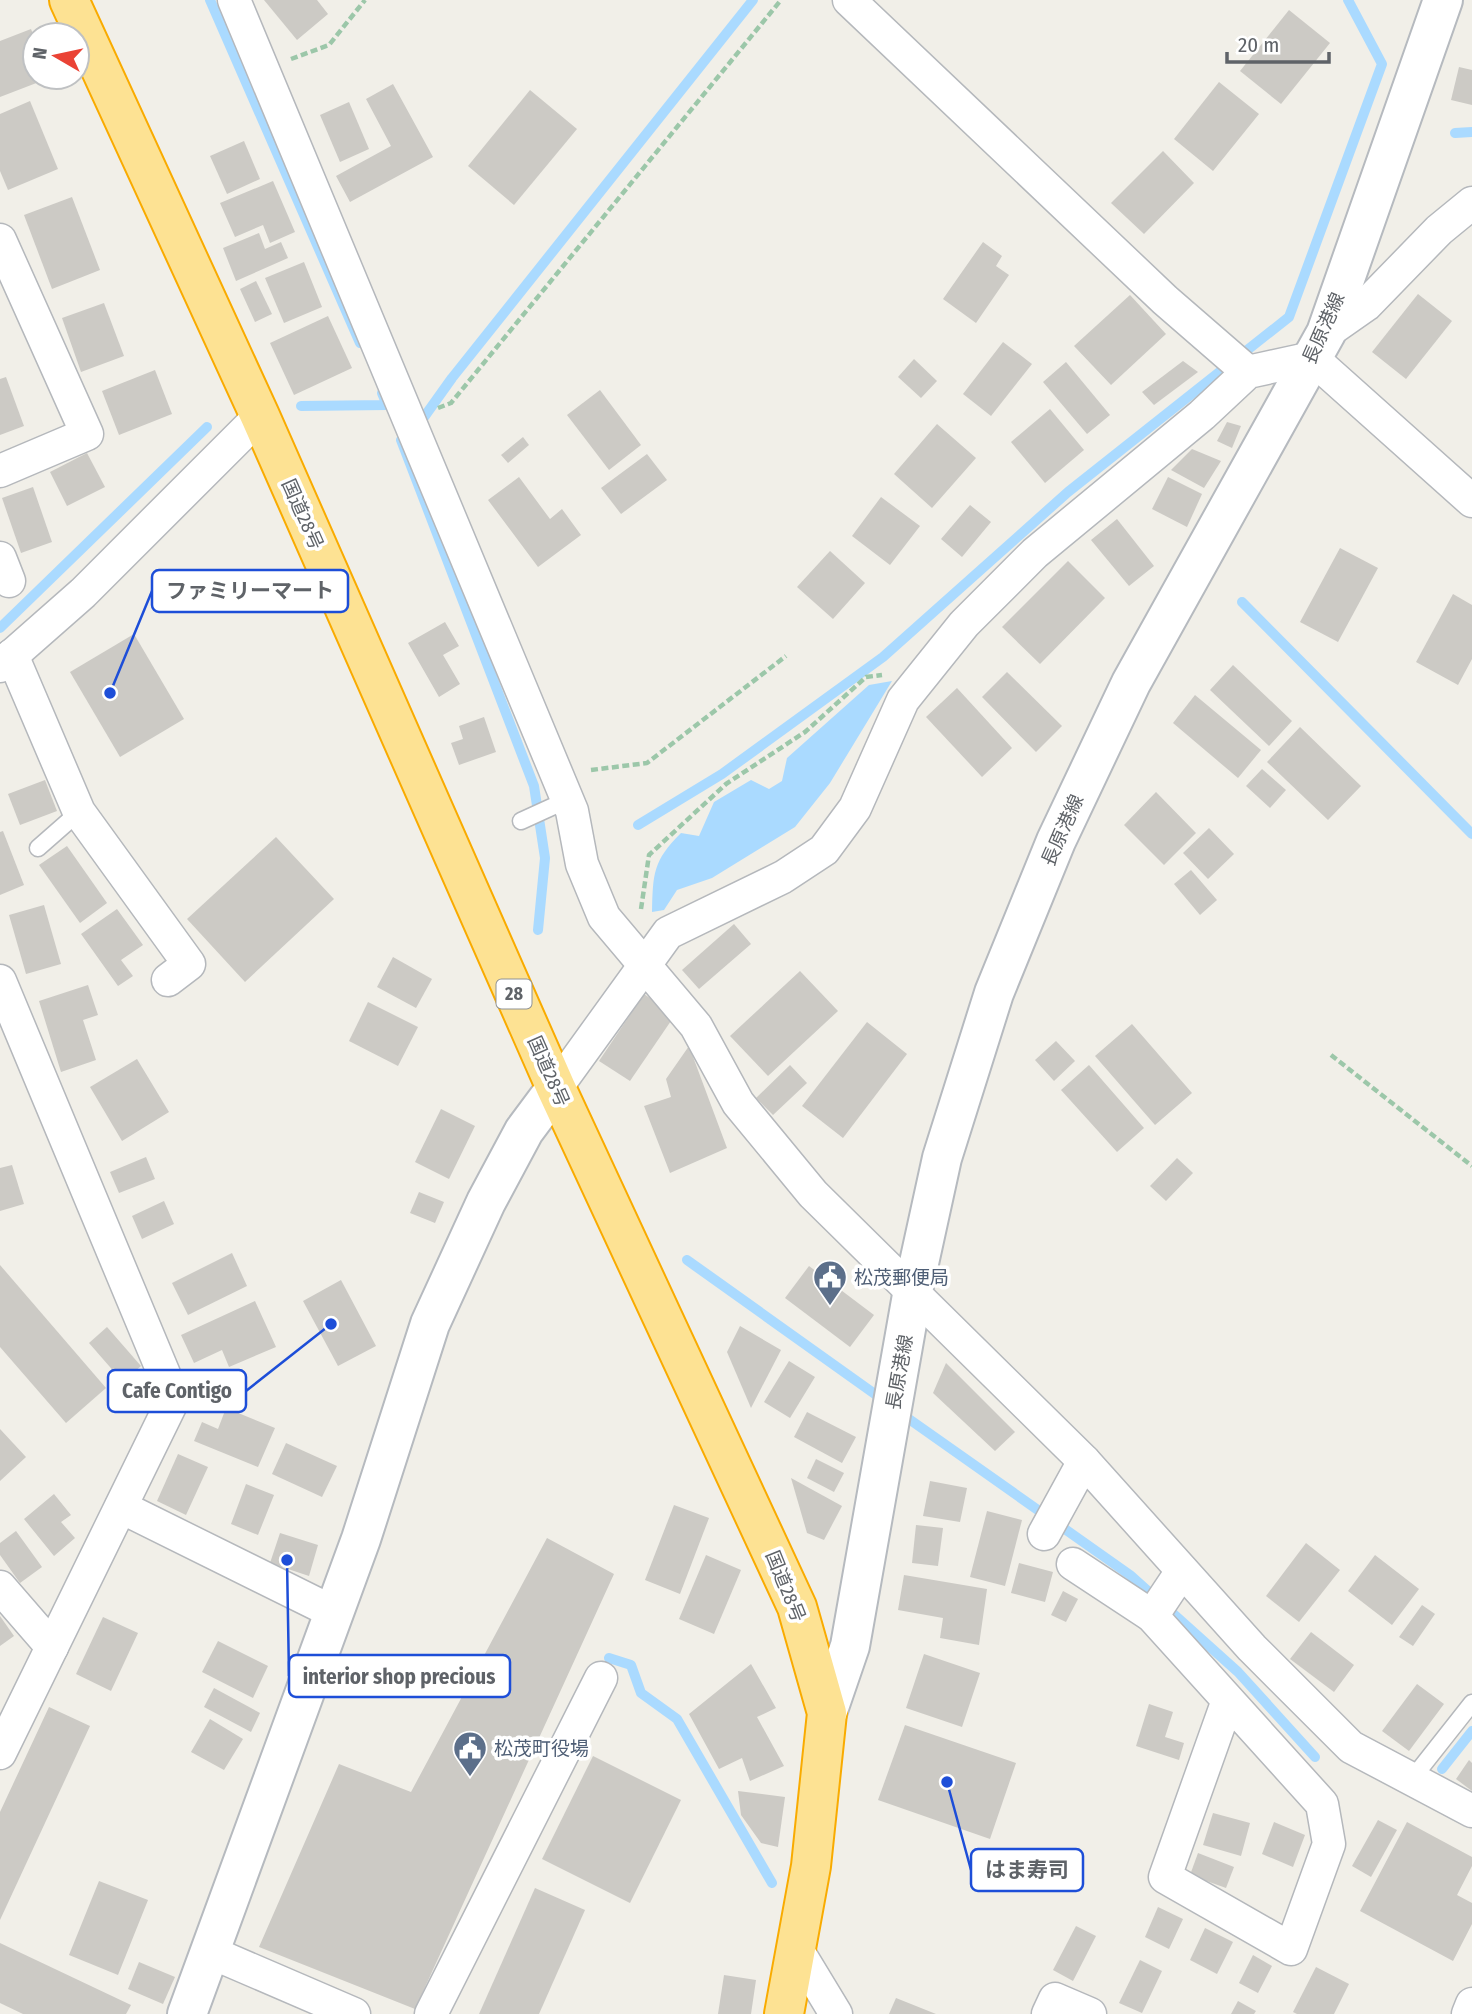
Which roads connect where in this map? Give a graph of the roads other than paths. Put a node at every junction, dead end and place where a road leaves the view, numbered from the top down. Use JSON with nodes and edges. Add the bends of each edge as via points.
{"nodes":[{"id":1,"x":69,"y":0,"type":"edge"},
{"id":2,"x":234,"y":0,"type":"edge"},
{"id":3,"x":849,"y":0,"type":"edge"},
{"id":4,"x":1443,"y":0,"type":"edge"},
{"id":5,"x":1472,"y":203,"type":"edge"},
{"id":6,"x":0,"y":240,"type":"edge"},
{"id":7,"x":1319,"y":345,"type":"junction"},
{"id":8,"x":1248,"y":372,"type":"junction"},
{"id":9,"x":260,"y":416,"type":"junction"},
{"id":10,"x":0,"y":471,"type":"edge"},
{"id":11,"x":1472,"y":501,"type":"edge"},
{"id":12,"x":6,"y":661,"type":"edge"},
{"id":13,"x":561,"y":787,"type":"junction"},
{"id":14,"x":79,"y":812,"type":"junction"},
{"id":15,"x":521,"y":821,"type":"dead end"},
{"id":16,"x":38,"y":848,"type":"dead end"},
{"id":17,"x":638,"y":959,"type":"junction"},
{"id":18,"x":168,"y":979,"type":"dead end"},
{"id":19,"x":0,"y":981,"type":"edge"},
{"id":20,"x":556,"y":1087,"type":"junction"},
{"id":21,"x":912,"y":1295,"type":"junction"},
{"id":22,"x":1084,"y":1461,"type":"junction"},
{"id":23,"x":121,"y":1507,"type":"junction"},
{"id":24,"x":1044,"y":1534,"type":"dead end"},
{"id":25,"x":1073,"y":1564,"type":"dead end"},
{"id":26,"x":1182,"y":1571,"type":"junction"},
{"id":27,"x":0,"y":1587,"type":"edge"},
{"id":28,"x":335,"y":1613,"type":"junction"},
{"id":29,"x":1152,"y":1616,"type":"junction"},
{"id":30,"x":52,"y":1647,"type":"junction"},
{"id":31,"x":601,"y":1678,"type":"dead end"},
{"id":32,"x":1228,"y":1700,"type":"junction"},
{"id":33,"x":1472,"y":1703,"type":"edge"},
{"id":34,"x":827,"y":1713,"type":"junction"},
{"id":35,"x":0,"y":1753,"type":"edge"},
{"id":36,"x":1412,"y":1779,"type":"junction"},
{"id":37,"x":1472,"y":1811,"type":"edge"},
{"id":38,"x":796,"y":1948,"type":"junction"},
{"id":39,"x":210,"y":1952,"type":"junction"},
{"id":40,"x":1472,"y":2004,"type":"edge"},
{"id":41,"x":187,"y":2014,"type":"edge"},
{"id":42,"x":354,"y":2014,"type":"edge"},
{"id":43,"x":431,"y":2014,"type":"edge"},
{"id":44,"x":784,"y":2014,"type":"edge"},
{"id":45,"x":836,"y":2014,"type":"edge"},
{"id":46,"x":1048,"y":2014,"type":"edge"},
{"id":47,"x":1090,"y":2014,"type":"edge"},
{"id":48,"x":1468,"y":2014,"type":"edge"}],
"edges":[{"from":1,"to":9,"type":"highway","name":"国道28号","number":"28"},
{"from":2,"to":13,"type":"street"},
{"from":3,"to":8,"type":"street","via":[[1165,300]]},
{"from":4,"to":7,"type":"main road","name":"長原港線"},
{"from":5,"to":7,"type":"street"},
{"from":6,"to":10,"type":"street","via":[[87,434]]},
{"from":7,"to":8,"type":"street"},
{"from":7,"to":11,"type":"street"},
{"from":7,"to":21,"type":"main road","name":"長原港線","via":[[1132,683],[1056,841],[990,1006],[942,1158]]},
{"from":8,"to":17,"type":"street","via":[[1035,553],[964,624],[903,700],[855,808],[824,850],[783,877],[668,933]]},
{"from":9,"to":12,"type":"street","via":[[83,593]]},
{"from":9,"to":20,"type":"highway","name":"国道28号","number":"28"},
{"from":12,"to":14,"type":"street"},
{"from":13,"to":15,"type":"lane"},
{"from":13,"to":17,"type":"street","via":[[582,864],[604,917]]},
{"from":14,"to":16,"type":"lane"},
{"from":14,"to":18,"type":"street","via":[[189,964]]},
{"from":17,"to":20,"type":"street"},
{"from":17,"to":21,"type":"street","via":[[696,1026],[738,1103],[813,1194]]},
{"from":19,"to":23,"type":"street","via":[[174,1398]]},
{"from":20,"to":28,"type":"main road","via":[[524,1131],[486,1202],[430,1324]]},
{"from":20,"to":34,"type":"highway","name":"国道28号","number":"28","via":[[797,1607]]},
{"from":21,"to":22,"type":"street"},
{"from":21,"to":34,"type":"main road","name":"長原港線","via":[[850,1646]]},
{"from":22,"to":24,"type":"street"},
{"from":22,"to":26,"type":"street"},
{"from":23,"to":28,"type":"street"},
{"from":23,"to":30,"type":"street"},
{"from":25,"to":29,"type":"street"},
{"from":26,"to":29,"type":"street"},
{"from":26,"to":36,"type":"street","via":[[1351,1746]]},
{"from":27,"to":30,"type":"street"},
{"from":28,"to":39,"type":"main road"},
{"from":29,"to":32,"type":"street"},
{"from":30,"to":35,"type":"street"},
{"from":31,"to":43,"type":"street"},
{"from":32,"to":32,"type":"street","via":[[1322,1804],[1329,1844],[1291,1950],[1165,1877]]},
{"from":33,"to":36,"type":"lane"},
{"from":34,"to":38,"type":"highway","name":"国道28号","number":"28","via":[[811,1866]]},
{"from":36,"to":37,"type":"street"},
{"from":38,"to":44,"type":"highway","name":"国道28号","number":"28"},
{"from":38,"to":45,"type":"street"},
{"from":39,"to":41,"type":"main road"},
{"from":39,"to":42,"type":"street"},
{"from":40,"to":48,"type":"street"},
{"from":46,"to":47,"type":"street","via":[[1055,1998]]}]}
